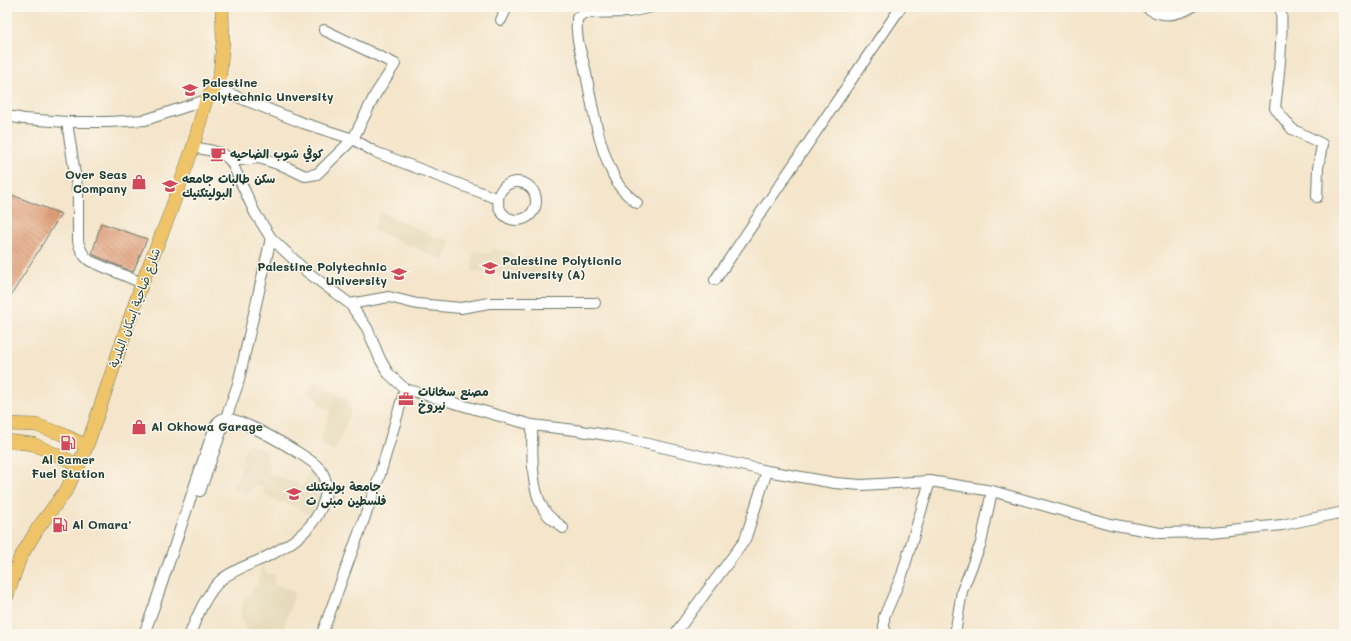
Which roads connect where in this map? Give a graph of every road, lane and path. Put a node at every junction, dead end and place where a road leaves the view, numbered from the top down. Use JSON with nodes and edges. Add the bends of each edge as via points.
{"nodes":[{"id":1,"x":222,"y":7,"type":"edge"},
{"id":2,"x":507,"y":7,"type":"edge"},
{"id":3,"x":652,"y":7,"type":"edge"},
{"id":4,"x":901,"y":7,"type":"edge"},
{"id":5,"x":1146,"y":7,"type":"edge"},
{"id":6,"x":1192,"y":7,"type":"edge"},
{"id":7,"x":1281,"y":7,"type":"edge"},
{"id":8,"x":501,"y":20,"type":"dead end"},
{"id":9,"x":324,"y":30,"type":"dead end"},
{"id":10,"x":215,"y":88,"type":"junction"},
{"id":11,"x":206,"y":100,"type":"junction"},
{"id":12,"x":7,"y":116,"type":"edge"},
{"id":13,"x":67,"y":122,"type":"junction"},
{"id":14,"x":353,"y":139,"type":"junction"},
{"id":15,"x":193,"y":147,"type":"junction"},
{"id":16,"x":231,"y":161,"type":"junction"},
{"id":17,"x":1317,"y":197,"type":"dead end"},
{"id":18,"x":498,"y":199,"type":"dead end"},
{"id":19,"x":637,"y":203,"type":"dead end"},
{"id":20,"x":271,"y":238,"type":"junction"},
{"id":21,"x":715,"y":280,"type":"dead end"},
{"id":22,"x":142,"y":283,"type":"junction"},
{"id":23,"x":595,"y":303,"type":"dead end"},
{"id":24,"x":350,"y":304,"type":"junction"},
{"id":25,"x":405,"y":389,"type":"junction"},
{"id":26,"x":226,"y":418,"type":"junction"},
{"id":27,"x":7,"y":424,"type":"edge"},
{"id":28,"x":532,"y":425,"type":"junction"},
{"id":29,"x":7,"y":441,"type":"edge"},
{"id":30,"x":86,"y":446,"type":"junction"},
{"id":31,"x":79,"y":465,"type":"junction"},
{"id":32,"x":767,"y":472,"type":"junction"},
{"id":33,"x":930,"y":481,"type":"junction"},
{"id":34,"x":992,"y":491,"type":"junction"},
{"id":35,"x":1344,"y":512,"type":"edge"},
{"id":36,"x":563,"y":528,"type":"dead end"},
{"id":37,"x":7,"y":596,"type":"edge"},
{"id":38,"x":677,"y":631,"type":"dead end"},
{"id":39,"x":144,"y":634,"type":"edge"},
{"id":40,"x":148,"y":634,"type":"edge"},
{"id":41,"x":190,"y":634,"type":"edge"},
{"id":42,"x":322,"y":634,"type":"edge"},
{"id":43,"x":887,"y":634,"type":"edge"},
{"id":44,"x":955,"y":634,"type":"edge"}],
"edges":[{"from":1,"to":10,"type":"main road","name":"شارع ضاحية إسكان البلدية","via":[[223,41],[220,74]]},
{"from":2,"to":8,"type":"street"},
{"from":3,"to":19,"type":"street","via":[[629,12],[584,13],[577,18],[576,30],[596,125],[607,162],[618,186]]},
{"from":4,"to":21,"type":"street"},
{"from":5,"to":6,"type":"street","via":[[1154,13],[1162,14],[1183,12]]},
{"from":7,"to":17,"type":"street","via":[[1282,26],[1275,108],[1292,129],[1322,144]]},
{"from":9,"to":14,"type":"street","via":[[395,64],[375,95]]},
{"from":10,"to":11,"type":"main road","name":"شارع ضاحية إسكان البلدية"},
{"from":10,"to":14,"type":"street","via":[[303,123]]},
{"from":11,"to":13,"type":"street","via":[[145,120]]},
{"from":11,"to":15,"type":"main road","name":"شارع ضاحية إسكان البلدية"},
{"from":12,"to":13,"type":"street"},
{"from":13,"to":22,"type":"street","via":[[78,194],[78,241],[82,253],[90,261]]},
{"from":14,"to":16,"type":"street","via":[[317,174],[305,176],[259,158]]},
{"from":14,"to":18,"type":"street","via":[[375,152]]},
{"from":15,"to":16,"type":"street","via":[[213,150]]},
{"from":15,"to":22,"type":"main road","name":"شارع ضاحية إسكان البلدية"},
{"from":16,"to":20,"type":"street","via":[[255,213]]},
{"from":20,"to":24,"type":"street","via":[[306,271]]},
{"from":20,"to":26,"type":"street","via":[[238,384]]},
{"from":22,"to":30,"type":"main road","name":"شارع ضاحية إسكان البلدية"},
{"from":23,"to":24,"type":"street","via":[[489,304],[461,308],[417,304],[389,297]]},
{"from":24,"to":25,"type":"street","via":[[367,328],[388,373]]},
{"from":25,"to":28,"type":"street"},
{"from":25,"to":42,"type":"street","via":[[378,481]]},
{"from":26,"to":39,"type":"street","via":[[218,421],[205,454]]},
{"from":26,"to":40,"type":"street"},
{"from":26,"to":41,"type":"street","via":[[250,426],[309,460],[324,475],[327,491],[316,519],[300,536],[264,558],[228,575],[217,584],[209,594]]},
{"from":27,"to":30,"type":"main road","via":[[36,425]]},
{"from":28,"to":32,"type":"street","via":[[613,436]]},
{"from":28,"to":36,"type":"street","via":[[534,481],[538,499],[546,514]]},
{"from":29,"to":31,"type":"main road","via":[[34,444]]},
{"from":30,"to":31,"type":"main road","name":"شارع ضاحية إسكان البلدية"},
{"from":31,"to":37,"type":"main road","name":"شارع ضاحية إسكان البلدية","via":[[20,558]]},
{"from":32,"to":33,"type":"street","via":[[862,485]]},
{"from":32,"to":38,"type":"street","via":[[746,540]]},
{"from":33,"to":34,"type":"street"},
{"from":33,"to":43,"type":"street","via":[[902,575],[884,617]]},
{"from":34,"to":35,"type":"street","via":[[1110,524],[1160,533],[1209,532],[1282,525]]},
{"from":34,"to":44,"type":"street","via":[[981,543],[962,591]]}]}
